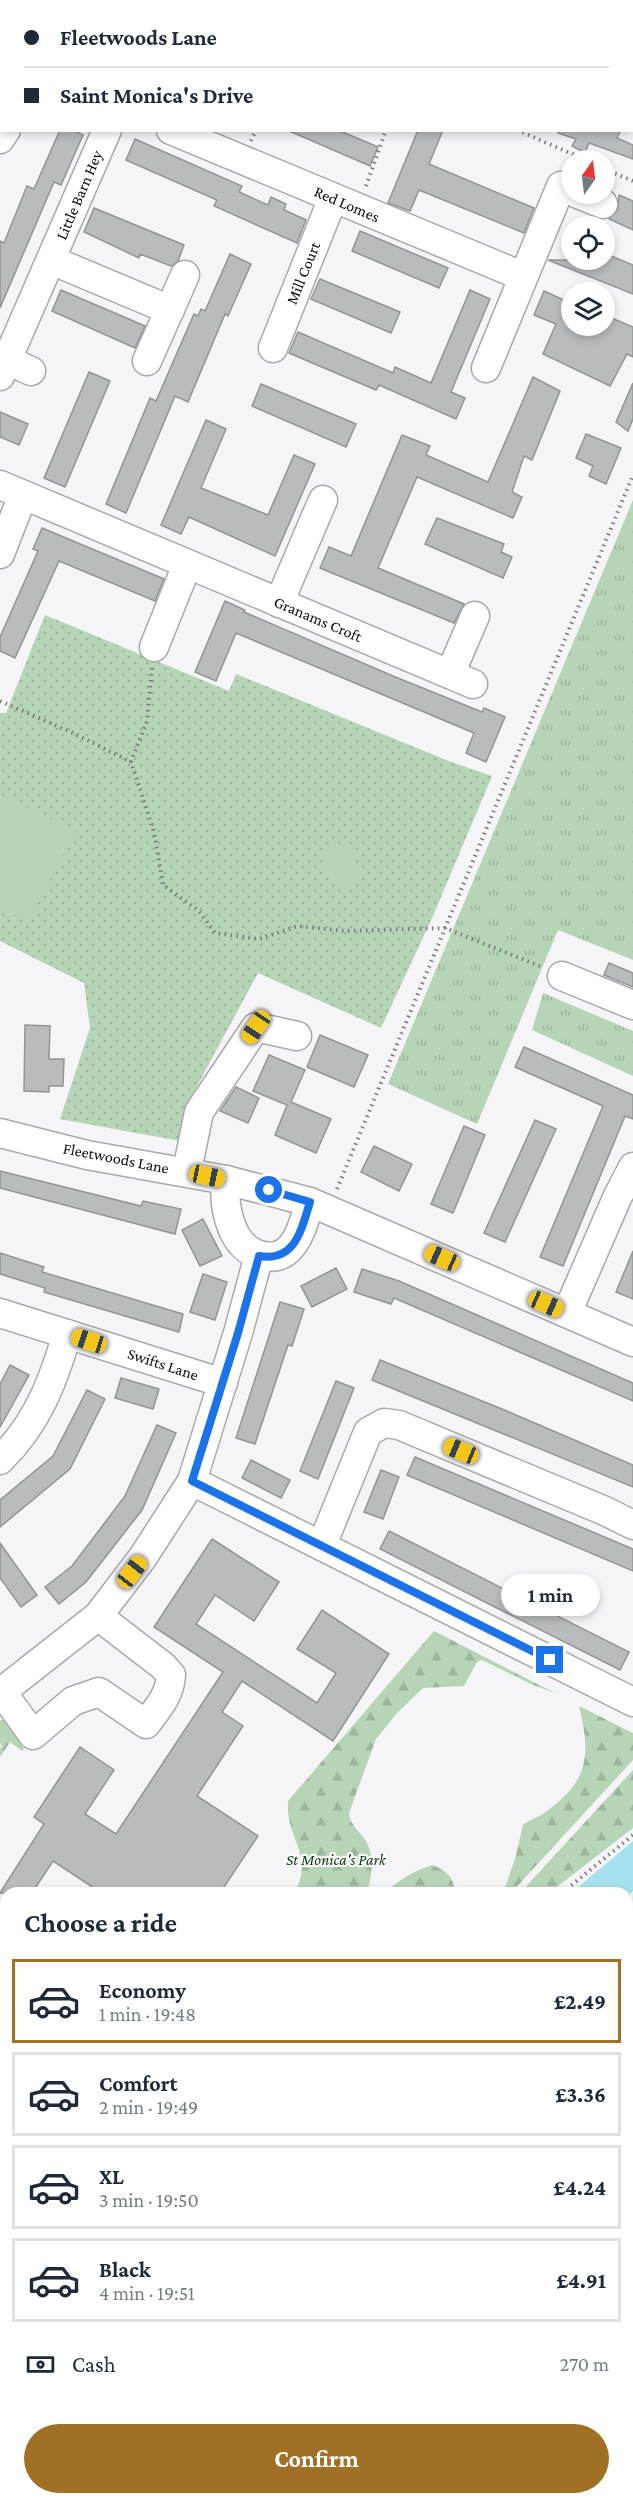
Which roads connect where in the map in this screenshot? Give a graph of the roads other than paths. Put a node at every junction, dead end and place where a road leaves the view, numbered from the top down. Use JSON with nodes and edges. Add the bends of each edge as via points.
{"nodes":[{"id":1,"x":106,"y":132,"type":"edge"},
{"id":2,"x":176,"y":132,"type":"edge"},
{"id":3,"x":561,"y":186,"type":"edge"},
{"id":4,"x":346,"y":204,"type":"junction"},
{"id":5,"x":51,"y":260,"type":"junction"},
{"id":6,"x":185,"y":275,"type":"dead end"},
{"id":7,"x":522,"y":276,"type":"junction"},
{"id":8,"x":170,"y":310,"type":"junction"},
{"id":9,"x":273,"y":348,"type":"dead end"},
{"id":10,"x":147,"y":361,"type":"dead end"},
{"id":11,"x":13,"y":369,"type":"edge"},
{"id":12,"x":490,"y":376,"type":"dead end"},
{"id":13,"x":12,"y":490,"type":"edge"},
{"id":14,"x":323,"y":500,"type":"dead end"},
{"id":15,"x":0,"y":554,"type":"edge"},
{"id":16,"x":187,"y":565,"type":"junction"},
{"id":17,"x":279,"y":603,"type":"junction"},
{"id":18,"x":475,"y":616,"type":"dead end"},
{"id":19,"x":154,"y":646,"type":"road end"},
{"id":20,"x":562,"y":976,"type":"road end"},
{"id":21,"x":633,"y":1005,"type":"edge"},
{"id":22,"x":297,"y":1036,"type":"dead end"},
{"id":23,"x":0,"y":1133,"type":"edge"},
{"id":24,"x":633,"y":1167,"type":"edge"},
{"id":25,"x":187,"y":1171,"type":"junction"},
{"id":26,"x":226,"y":1180,"type":"junction"},
{"id":27,"x":625,"y":1201,"type":"edge"},
{"id":28,"x":320,"y":1205,"type":"junction"},
{"id":29,"x":259,"y":1256,"type":"junction"},
{"id":30,"x":0,"y":1313,"type":"edge"},
{"id":31,"x":567,"y":1313,"type":"junction"},
{"id":32,"x":67,"y":1334,"type":"junction"},
{"id":33,"x":633,"y":1342,"type":"edge"},
{"id":34,"x":223,"y":1383,"type":"junction"},
{"id":35,"x":0,"y":1460,"type":"edge"},
{"id":36,"x":192,"y":1481,"type":"junction"},
{"id":37,"x":633,"y":1525,"type":"edge"},
{"id":38,"x":322,"y":1545,"type":"junction"},
{"id":39,"x":98,"y":1616,"type":"junction"},
{"id":40,"x":1,"y":1693,"type":"edge"},
{"id":41,"x":633,"y":1702,"type":"edge"}],
"edges":[{"from":1,"to":5,"type":"street","name":"Little Barn Hey"},
{"from":2,"to":4,"type":"street","name":"Red Lomes"},
{"from":3,"to":7,"type":"street"},
{"from":4,"to":7,"type":"street","name":"Red Lomes"},
{"from":4,"to":9,"type":"street","name":"Mill Court"},
{"from":5,"to":8,"type":"street","name":"Little Barn Hey"},
{"from":5,"to":11,"type":"street","name":"Little Barn Hey"},
{"from":6,"to":8,"type":"street"},
{"from":7,"to":12,"type":"street"},
{"from":8,"to":10,"type":"street"},
{"from":13,"to":15,"type":"street"},
{"from":13,"to":16,"type":"street","name":"Granams Croft"},
{"from":14,"to":17,"type":"street"},
{"from":16,"to":17,"type":"street","name":"Granams Croft"},
{"from":16,"to":19,"type":"street"},
{"from":17,"to":18,"type":"street","name":"Granams Croft","via":[[461,679]]},
{"from":20,"to":21,"type":"street"},
{"from":22,"to":25,"type":"street","via":[[256,1027],[199,1112]]},
{"from":23,"to":25,"type":"street","name":"Fleetwoods Lane","via":[[87,1155]]},
{"from":24,"to":27,"type":"street"},
{"from":25,"to":26,"type":"street","name":"Fleetwoods Lane"},
{"from":26,"to":28,"type":"street","name":"Fleetwoods Lane"},
{"from":26,"to":29,"type":"street","via":[[228,1215],[241,1242]]},
{"from":27,"to":31,"type":"street"},
{"from":28,"to":29,"type":"street","via":[[281,1256]]},
{"from":28,"to":31,"type":"street","name":"Fleetwoods Lane"},
{"from":29,"to":34,"type":"street"},
{"from":30,"to":32,"type":"street","name":"Swifts Lane"},
{"from":31,"to":33,"type":"street","name":"Fleetwoods Lane"},
{"from":32,"to":34,"type":"street","name":"Swifts Lane"},
{"from":32,"to":35,"type":"street","via":[[37,1414]]},
{"from":34,"to":36,"type":"street"},
{"from":36,"to":38,"type":"street"},
{"from":36,"to":39,"type":"street","via":[[143,1557]]},
{"from":37,"to":38,"type":"street","via":[[399,1425],[384,1423],[369,1432]]},
{"from":38,"to":41,"type":"street"},
{"from":39,"to":40,"type":"street"},
{"from":39,"to":40,"type":"street","via":[[171,1675],[171,1686],[163,1703],[146,1724],[99,1692],[73,1701],[33,1735]]}]}
